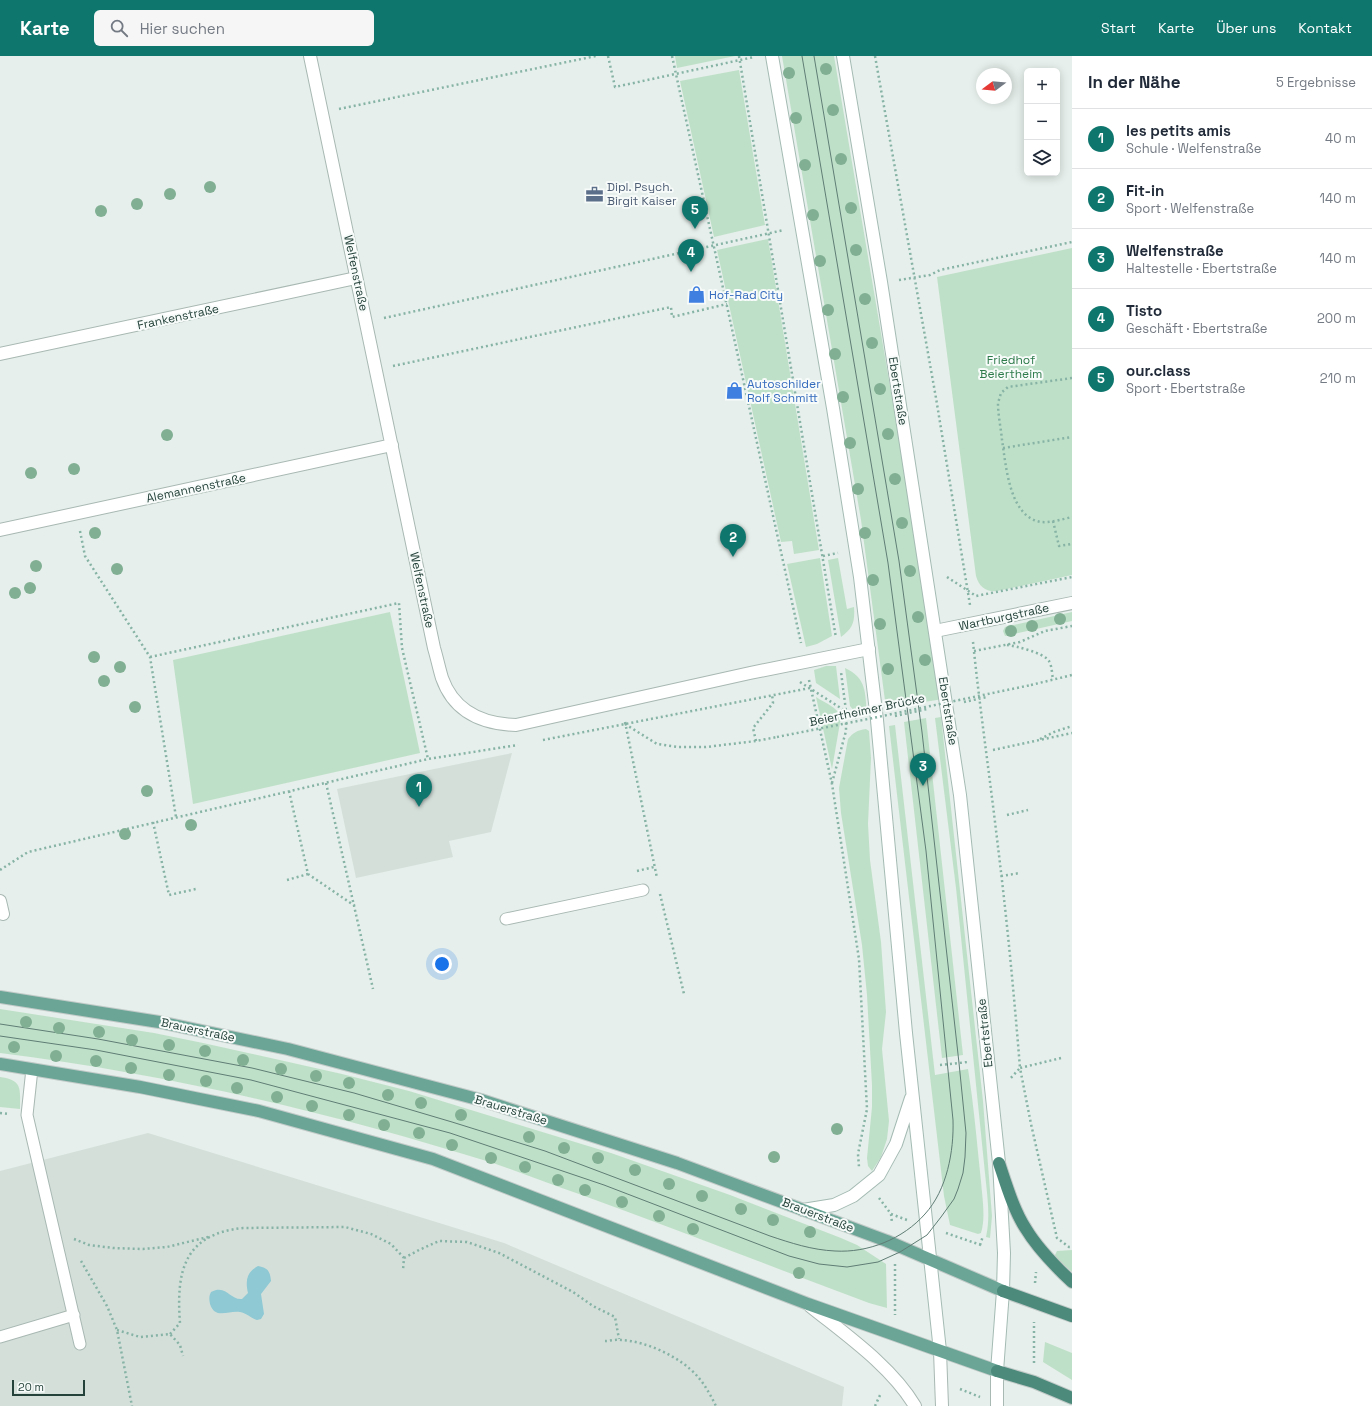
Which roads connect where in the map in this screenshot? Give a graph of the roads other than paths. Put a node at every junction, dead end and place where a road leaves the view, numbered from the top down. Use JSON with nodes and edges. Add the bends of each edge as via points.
{"nodes":[{"id":1,"x":310,"y":56,"type":"edge"},
{"id":2,"x":772,"y":56,"type":"edge"},
{"id":3,"x":843,"y":56,"type":"edge"},
{"id":4,"x":356,"y":278,"type":"junction"},
{"id":5,"x":0,"y":354,"type":"edge"},
{"id":6,"x":392,"y":446,"type":"junction"},
{"id":7,"x":0,"y":530,"type":"edge"},
{"id":8,"x":1072,"y":603,"type":"edge"},
{"id":9,"x":935,"y":631,"type":"junction"},
{"id":10,"x":869,"y":649,"type":"junction"},
{"id":11,"x":643,"y":890,"type":"dead end"},
{"id":12,"x":0,"y":902,"type":"edge"},
{"id":13,"x":3,"y":914,"type":"dead end"},
{"id":14,"x":506,"y":920,"type":"dead end"},
{"id":15,"x":0,"y":996,"type":"edge"},
{"id":16,"x":0,"y":1064,"type":"edge"},
{"id":17,"x":32,"y":1069,"type":"junction"},
{"id":18,"x":913,"y":1094,"type":"junction"},
{"id":19,"x":999,"y":1164,"type":"junction"},
{"id":20,"x":803,"y":1210,"type":"junction"},
{"id":21,"x":930,"y":1259,"type":"junction"},
{"id":22,"x":1072,"y":1282,"type":"edge"},
{"id":23,"x":1003,"y":1291,"type":"junction"},
{"id":24,"x":808,"y":1304,"type":"junction"},
{"id":25,"x":74,"y":1315,"type":"junction"},
{"id":26,"x":1072,"y":1316,"type":"edge"},
{"id":27,"x":0,"y":1337,"type":"edge"},
{"id":28,"x":80,"y":1344,"type":"dead end"},
{"id":29,"x":940,"y":1351,"type":"junction"},
{"id":30,"x":997,"y":1371,"type":"junction"},
{"id":31,"x":1072,"y":1398,"type":"edge"},
{"id":32,"x":915,"y":1406,"type":"edge"},
{"id":33,"x":942,"y":1406,"type":"edge"},
{"id":34,"x":997,"y":1406,"type":"edge"}],
"edges":[{"from":1,"to":4,"type":"main road","name":"Welfenstraße"},
{"from":2,"to":10,"type":"main road","via":[[856,549]]},
{"from":3,"to":9,"type":"main road","name":"Ebertstraße"},
{"from":4,"to":5,"type":"main road","name":"Frankenstraße"},
{"from":4,"to":6,"type":"main road","name":"Welfenstraße"},
{"from":6,"to":7,"type":"main road","name":"Alemannenstraße"},
{"from":6,"to":10,"type":"main road","name":"Welfenstraße","via":[[442,678],[450,695],[470,714],[498,724],[516,725]]},
{"from":8,"to":9,"type":"main road","name":"Wartburgstraße"},
{"from":9,"to":19,"type":"main road","name":"Ebertstraße","via":[[960,795]]},
{"from":10,"to":18,"type":"main road"},
{"from":11,"to":14,"type":"lane"},
{"from":12,"to":13,"type":"main road"},
{"from":15,"to":20,"type":"main road","name":"Brauerstraße","via":[[159,1022],[303,1053],[481,1100],[677,1164]]},
{"from":16,"to":17,"type":"main road"},
{"from":17,"to":24,"type":"main road","via":[[140,1087],[258,1111],[433,1159]]},
{"from":17,"to":25,"type":"lane","via":[[27,1115]]},
{"from":18,"to":20,"type":"main road","via":[[896,1144],[879,1175],[869,1185],[834,1206]]},
{"from":18,"to":21,"type":"main road"},
{"from":19,"to":22,"type":"highway","via":[[1025,1228],[1043,1252]]},
{"from":19,"to":23,"type":"main road","name":"Ebertstraße","via":[[1004,1253]]},
{"from":20,"to":21,"type":"main road","name":"Brauerstraße"},
{"from":21,"to":23,"type":"main road","name":"Brauerstraße"},
{"from":21,"to":29,"type":"main road"},
{"from":23,"to":26,"type":"highway"},
{"from":23,"to":30,"type":"main road","name":"Ebertstraße"},
{"from":24,"to":29,"type":"main road"},
{"from":24,"to":32,"type":"main road","via":[[883,1366]]},
{"from":25,"to":27,"type":"lane"},
{"from":25,"to":28,"type":"lane"},
{"from":29,"to":30,"type":"main road"},
{"from":29,"to":33,"type":"main road"},
{"from":30,"to":31,"type":"highway","via":[[1034,1382]]},
{"from":30,"to":34,"type":"main road","name":"Ebertstraße"}]}
